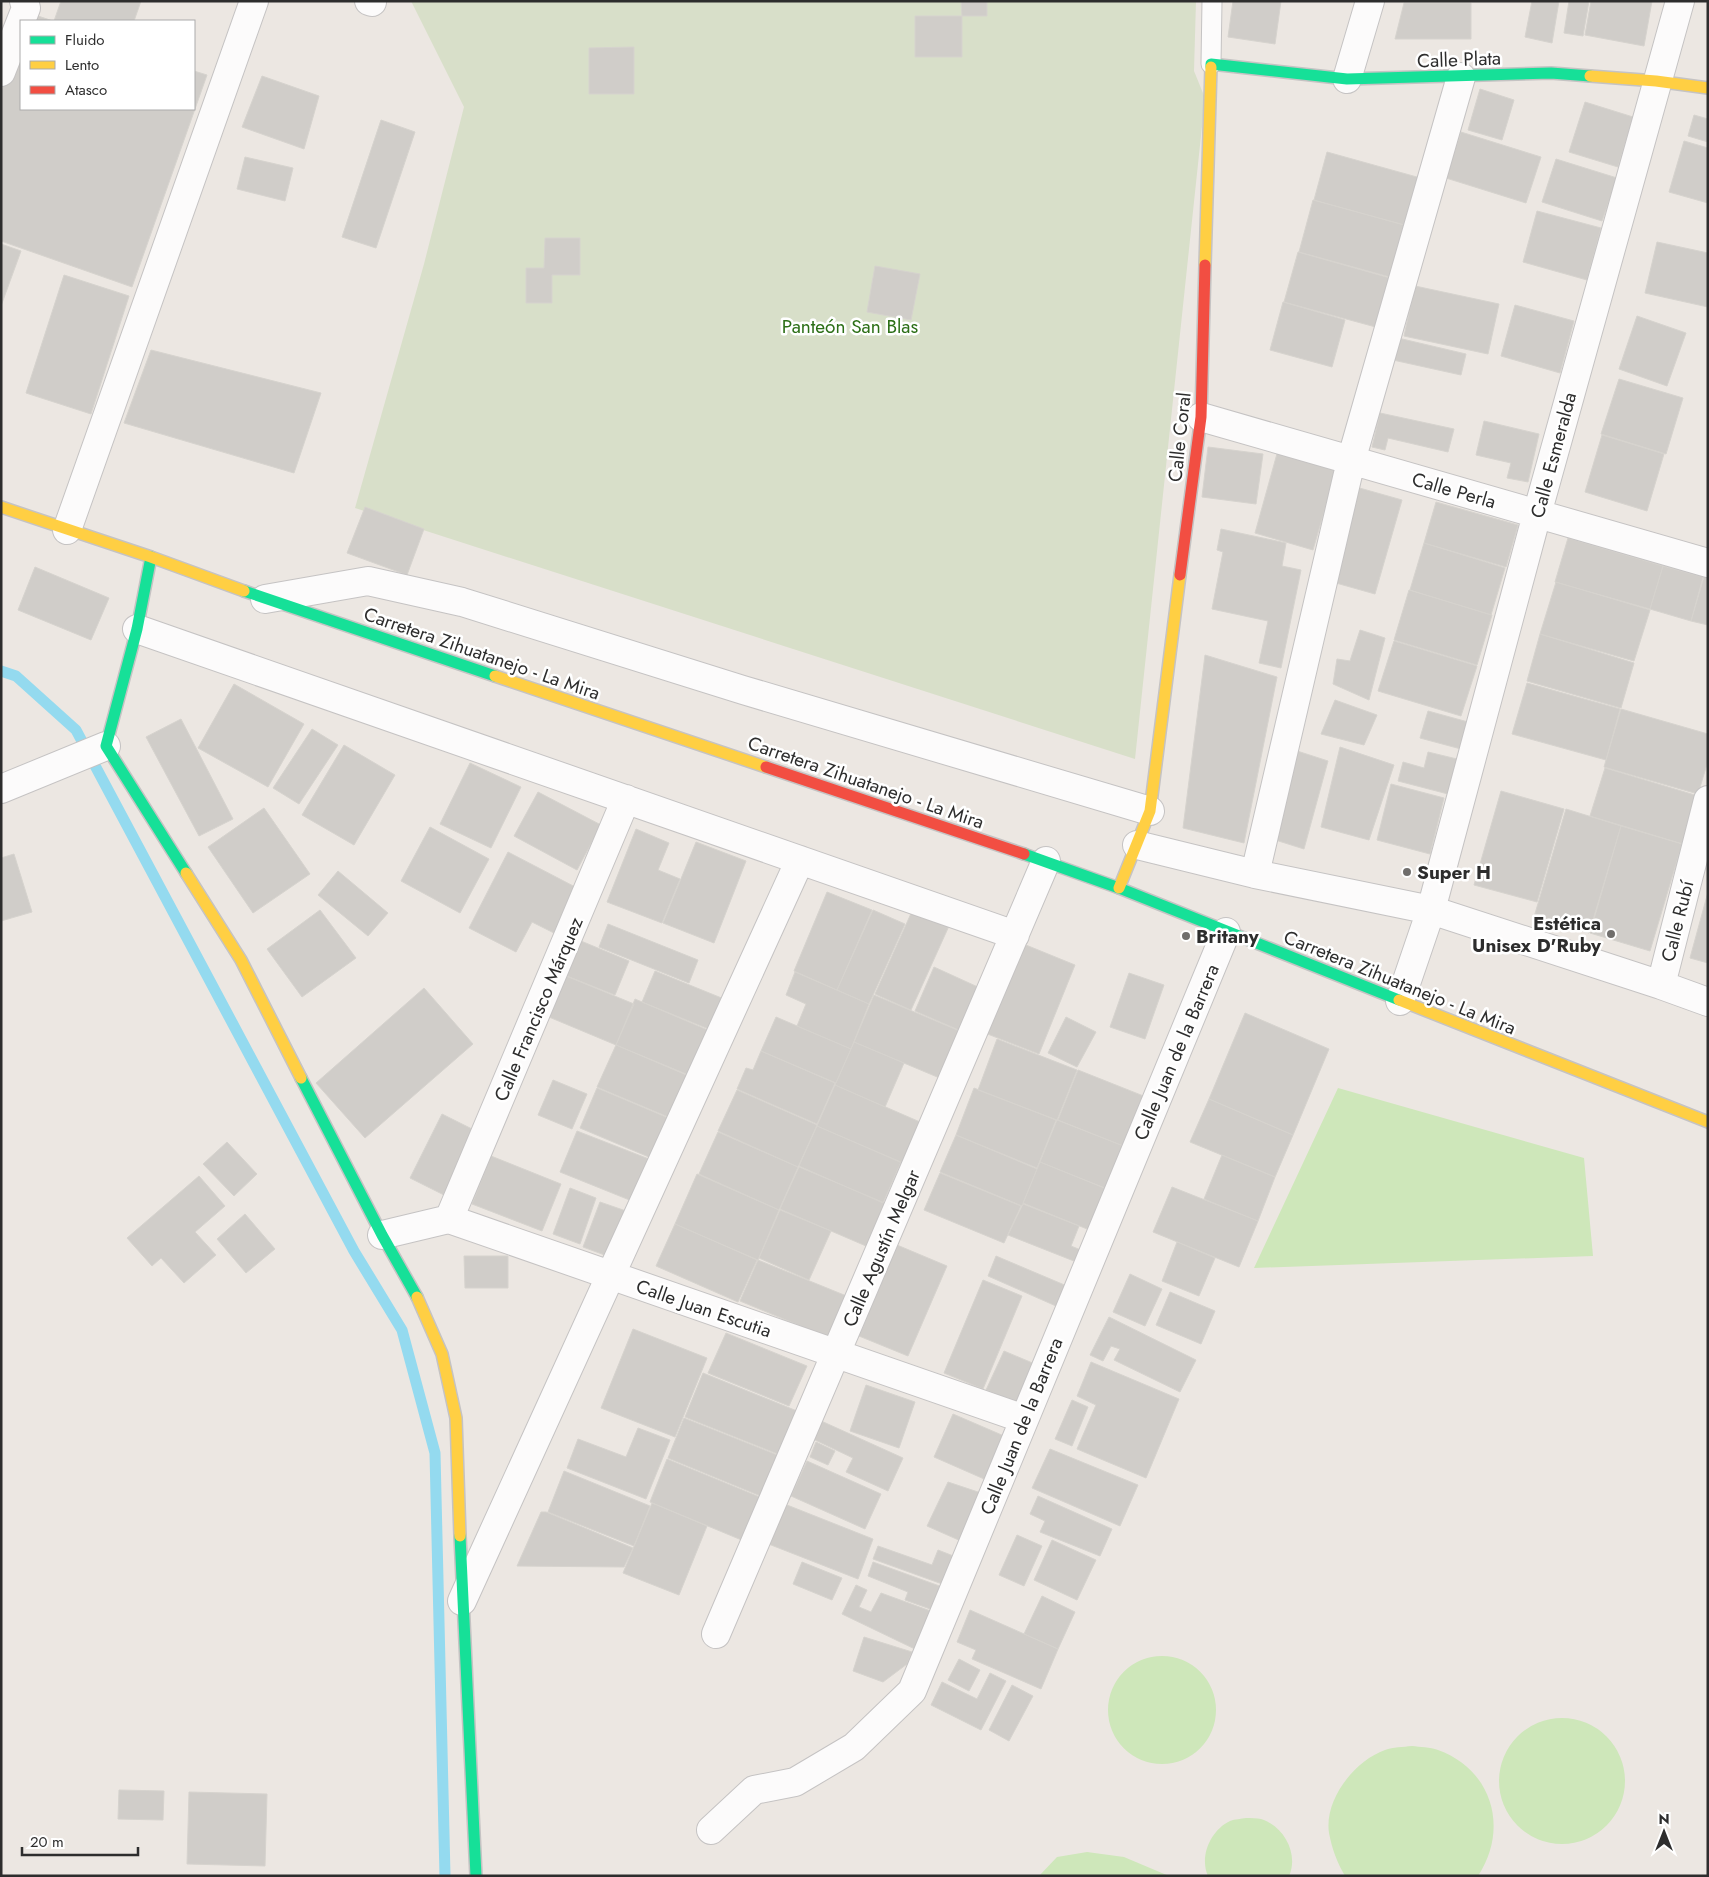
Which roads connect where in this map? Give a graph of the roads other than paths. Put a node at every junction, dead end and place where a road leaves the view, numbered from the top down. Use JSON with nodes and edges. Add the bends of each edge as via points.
{"nodes":[{"id":1,"x":24,"y":1,"type":"edge"},
{"id":2,"x":254,"y":1,"type":"edge"},
{"id":3,"x":1212,"y":1,"type":"edge"},
{"id":4,"x":1370,"y":1,"type":"edge"},
{"id":5,"x":1680,"y":1,"type":"edge"},
{"id":6,"x":21,"y":20,"type":"edge"},
{"id":7,"x":20,"y":23,"type":"edge"},
{"id":8,"x":1211,"y":64,"type":"junction"},
{"id":9,"x":1,"y":72,"type":"edge"},
{"id":10,"x":1461,"y":77,"type":"junction"},
{"id":11,"x":1347,"y":79,"type":"junction"},
{"id":12,"x":1656,"y":81,"type":"junction"},
{"id":13,"x":1708,"y":88,"type":"edge"},
{"id":14,"x":1201,"y":417,"type":"junction"},
{"id":15,"x":1351,"y":461,"type":"junction"},
{"id":16,"x":1,"y":507,"type":"edge"},
{"id":17,"x":1537,"y":514,"type":"junction"},
{"id":18,"x":67,"y":530,"type":"junction"},
{"id":19,"x":151,"y":557,"type":"junction"},
{"id":20,"x":1708,"y":563,"type":"edge"},
{"id":21,"x":265,"y":598,"type":"junction"},
{"id":22,"x":137,"y":629,"type":"junction"},
{"id":23,"x":95,"y":750,"type":"junction"},
{"id":24,"x":1,"y":789,"type":"edge"},
{"id":25,"x":626,"y":799,"type":"junction"},
{"id":26,"x":1708,"y":800,"type":"edge"},
{"id":27,"x":1150,"y":811,"type":"junction"},
{"id":28,"x":1137,"y":845,"type":"junction"},
{"id":29,"x":800,"y":860,"type":"junction"},
{"id":30,"x":1046,"y":861,"type":"junction"},
{"id":31,"x":1254,"y":874,"type":"junction"},
{"id":32,"x":1119,"y":888,"type":"junction"},
{"id":33,"x":1431,"y":910,"type":"junction"},
{"id":34,"x":1226,"y":932,"type":"junction"},
{"id":35,"x":1015,"y":935,"type":"junction"},
{"id":36,"x":1661,"y":984,"type":"junction"},
{"id":37,"x":1400,"y":1001,"type":"junction"},
{"id":38,"x":1708,"y":1002,"type":"edge"},
{"id":39,"x":1708,"y":1122,"type":"edge"},
{"id":40,"x":450,"y":1219,"type":"junction"},
{"id":41,"x":382,"y":1235,"type":"junction"},
{"id":42,"x":610,"y":1276,"type":"junction"},
{"id":43,"x":836,"y":1354,"type":"junction"},
{"id":44,"x":1024,"y":1419,"type":"junction"},
{"id":45,"x":462,"y":1601,"type":"junction"},
{"id":46,"x":716,"y":1634,"type":"dead end"},
{"id":47,"x":712,"y":1830,"type":"dead end"},
{"id":48,"x":476,"y":1876,"type":"edge"}],
"edges":[{"from":1,"to":6,"type":"street","via":[[26,8]]},
{"from":2,"to":18,"type":"street"},
{"from":3,"to":8,"type":"lane"},
{"from":4,"to":11,"type":"street"},
{"from":5,"to":12,"type":"street","name":"Calle Esmeralda"},
{"from":7,"to":9,"type":"street"},
{"from":8,"to":11,"type":"main road","name":"Calle Plata"},
{"from":8,"to":14,"type":"main road","name":"Calle Coral"},
{"from":10,"to":11,"type":"main road","name":"Calle Plata"},
{"from":10,"to":12,"type":"main road","name":"Calle Plata","via":[[1551,73]]},
{"from":10,"to":15,"type":"street"},
{"from":12,"to":13,"type":"main road","name":"Calle Plata"},
{"from":12,"to":17,"type":"street","name":"Calle Esmeralda"},
{"from":14,"to":15,"type":"street","name":"Calle Perla"},
{"from":14,"to":27,"type":"main road","name":"Calle Coral"},
{"from":15,"to":17,"type":"street","name":"Calle Perla"},
{"from":15,"to":31,"type":"street"},
{"from":16,"to":18,"type":"main road","name":"Carretera Zihuatanejo - La Mira"},
{"from":17,"to":20,"type":"street","name":"Calle Perla"},
{"from":17,"to":33,"type":"street","name":"Calle Esmeralda"},
{"from":18,"to":19,"type":"main road","name":"Carretera Zihuatanejo - La Mira"},
{"from":19,"to":21,"type":"main road","name":"Carretera Zihuatanejo - La Mira"},
{"from":19,"to":22,"type":"main road"},
{"from":21,"to":27,"type":"street","via":[[368,580],[462,602],[743,690]]},
{"from":21,"to":30,"type":"main road","name":"Carretera Zihuatanejo - La Mira"},
{"from":22,"to":23,"type":"main road"},
{"from":22,"to":25,"type":"street"},
{"from":23,"to":24,"type":"street"},
{"from":23,"to":41,"type":"main road","via":[[242,960]]},
{"from":25,"to":29,"type":"street"},
{"from":25,"to":40,"type":"street","name":"Calle Francisco Márquez"},
{"from":26,"to":36,"type":"street","name":"Calle Rubí"},
{"from":27,"to":28,"type":"main road","name":"Calle Coral"},
{"from":28,"to":31,"type":"street"},
{"from":28,"to":32,"type":"main road","name":"Calle Coral"},
{"from":29,"to":35,"type":"street"},
{"from":29,"to":42,"type":"street"},
{"from":30,"to":32,"type":"main road","name":"Carretera Zihuatanejo - La Mira"},
{"from":30,"to":35,"type":"street","name":"Calle Agustín Melgar"},
{"from":31,"to":33,"type":"street"},
{"from":32,"to":34,"type":"main road","name":"Carretera Zihuatanejo - La Mira"},
{"from":33,"to":36,"type":"street"},
{"from":33,"to":37,"type":"street","name":"Calle Esmeralda"},
{"from":34,"to":37,"type":"main road","name":"Carretera Zihuatanejo - La Mira"},
{"from":34,"to":44,"type":"street","name":"Calle Juan de la Barrera"},
{"from":35,"to":43,"type":"street","name":"Calle Agustín Melgar"},
{"from":36,"to":38,"type":"street"},
{"from":37,"to":39,"type":"main road","name":"Carretera Zihuatanejo - La Mira"},
{"from":40,"to":41,"type":"street"},
{"from":40,"to":42,"type":"street","name":"Calle Juan Escutia"},
{"from":41,"to":45,"type":"main road","via":[[442,1354],[456,1418]]},
{"from":42,"to":43,"type":"street","name":"Calle Juan Escutia"},
{"from":42,"to":45,"type":"street"},
{"from":43,"to":44,"type":"street","name":"Calle Juan Escutia"},
{"from":43,"to":46,"type":"street","name":"Calle Agustín Melgar"},
{"from":44,"to":47,"type":"street","name":"Calle Juan de la Barrera","via":[[912,1691],[854,1747],[795,1782],[754,1790]]},
{"from":45,"to":48,"type":"main road"}]}
